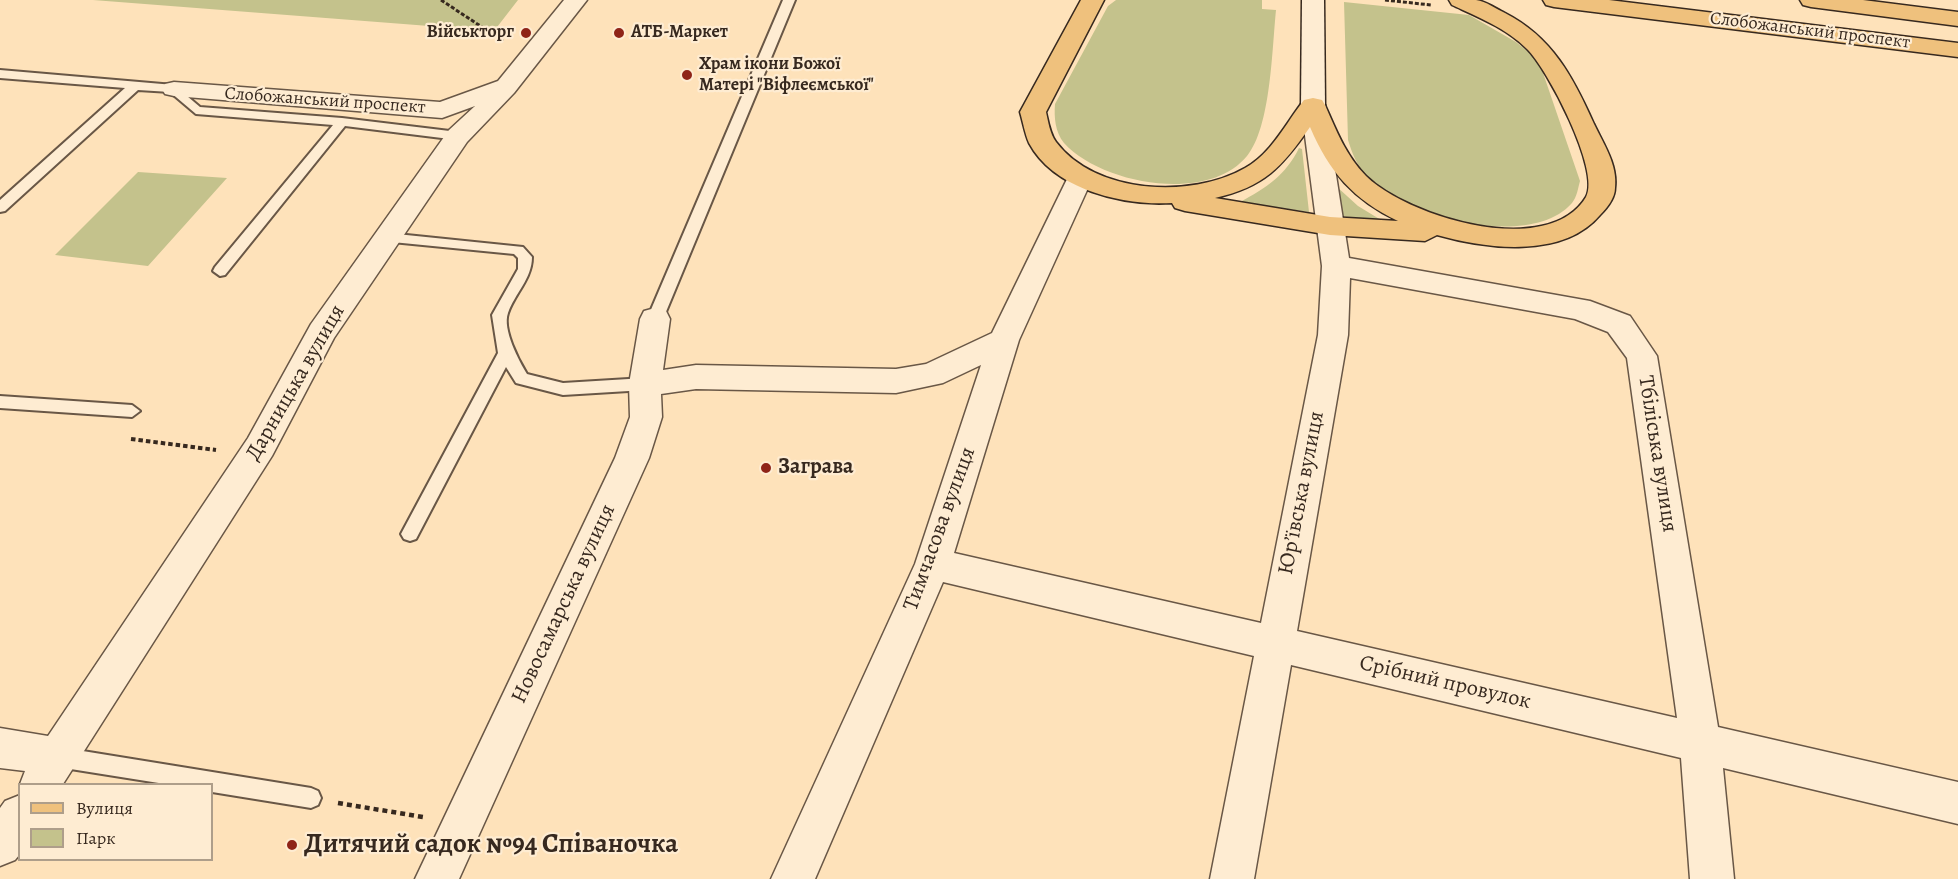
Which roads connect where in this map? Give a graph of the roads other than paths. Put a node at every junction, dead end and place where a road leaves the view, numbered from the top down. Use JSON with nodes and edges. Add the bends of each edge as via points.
{"nodes":[{"id":1,"x":576,"y":0,"type":"edge"},
{"id":2,"x":789,"y":0,"type":"edge"},
{"id":3,"x":1093,"y":0,"type":"edge"},
{"id":4,"x":1313,"y":0,"type":"edge"},
{"id":5,"x":1460,"y":0,"type":"edge"},
{"id":6,"x":1554,"y":0,"type":"edge"},
{"id":7,"x":1811,"y":0,"type":"edge"},
{"id":8,"x":1958,"y":19,"type":"edge"},
{"id":9,"x":1958,"y":50,"type":"edge"},
{"id":10,"x":0,"y":74,"type":"edge"},
{"id":11,"x":515,"y":76,"type":"junction"},
{"id":12,"x":135,"y":86,"type":"junction"},
{"id":13,"x":174,"y":89,"type":"junction"},
{"id":14,"x":1313,"y":105,"type":"junction"},
{"id":15,"x":342,"y":122,"type":"junction"},
{"id":16,"x":458,"y":136,"type":"junction"},
{"id":17,"x":1080,"y":177,"type":"junction"},
{"id":18,"x":1152,"y":195,"type":"junction"},
{"id":19,"x":0,"y":208,"type":"edge"},
{"id":20,"x":1330,"y":226,"type":"junction"},
{"id":21,"x":1481,"y":236,"type":"junction"},
{"id":22,"x":387,"y":238,"type":"junction"},
{"id":23,"x":1336,"y":266,"type":"junction"},
{"id":24,"x":220,"y":271,"type":"dead end"},
{"id":25,"x":655,"y":319,"type":"joint"},
{"id":26,"x":1004,"y":340,"type":"junction"},
{"id":27,"x":506,"y":353,"type":"junction"},
{"id":28,"x":645,"y":384,"type":"junction"},
{"id":29,"x":0,"y":402,"type":"edge"},
{"id":30,"x":132,"y":411,"type":"road end"},
{"id":31,"x":410,"y":534,"type":"dead end"},
{"id":32,"x":933,"y":564,"type":"junction"},
{"id":33,"x":1274,"y":643,"type":"junction"},
{"id":34,"x":1700,"y":742,"type":"junction"},
{"id":35,"x":0,"y":748,"type":"edge"},
{"id":36,"x":49,"y":771,"type":"edge"},
{"id":37,"x":165,"y":783,"type":"edge"},
{"id":38,"x":213,"y":788,"type":"edge"},
{"id":39,"x":311,"y":798,"type":"road end"},
{"id":40,"x":1958,"y":803,"type":"edge"},
{"id":41,"x":18,"y":819,"type":"edge"},
{"id":42,"x":0,"y":845,"type":"edge"},
{"id":43,"x":437,"y":879,"type":"edge"},
{"id":44,"x":793,"y":879,"type":"edge"},
{"id":45,"x":1232,"y":879,"type":"edge"},
{"id":46,"x":1712,"y":879,"type":"edge"}],
"edges":[{"from":1,"to":11,"type":"street","name":"Дарницька вулиця"},
{"from":2,"to":25,"type":"lane"},
{"from":3,"to":17,"type":"main road","via":[[1033,112],[1034,127],[1043,143],[1055,159]]},
{"from":4,"to":14,"type":"street","name":"Юрʼївська вулиця"},
{"from":5,"to":21,"type":"main road","via":[[1529,37],[1555,64],[1595,157],[1602,190],[1595,205],[1574,225],[1535,235]]},
{"from":6,"to":9,"type":"main road","name":"Слобожанський проспект"},
{"from":7,"to":8,"type":"main road","name":"Слобожанський проспект"},
{"from":10,"to":12,"type":"lane"},
{"from":11,"to":13,"type":"street","name":"Слобожанський проспект","via":[[442,110]]},
{"from":11,"to":16,"type":"street","name":"Дарницька вулиця"},
{"from":12,"to":13,"type":"lane"},
{"from":12,"to":19,"type":"lane"},
{"from":13,"to":15,"type":"lane","via":[[196,110]]},
{"from":14,"to":18,"type":"main road","via":[[1273,160],[1254,175],[1213,190]]},
{"from":14,"to":20,"type":"street","name":"Юрʼївська вулиця"},
{"from":14,"to":21,"type":"main road","via":[[1336,158],[1366,191],[1391,209],[1419,221]]},
{"from":15,"to":16,"type":"lane"},
{"from":15,"to":24,"type":"lane"},
{"from":16,"to":22,"type":"street","name":"Дарницька вулиця"},
{"from":17,"to":18,"type":"main road","via":[[1121,191]]},
{"from":17,"to":26,"type":"street","name":"Тимчасова вулиця"},
{"from":18,"to":20,"type":"main road"},
{"from":20,"to":21,"type":"main road"},
{"from":20,"to":23,"type":"street","name":"Юрʼївська вулиця"},
{"from":22,"to":27,"type":"lane","via":[[518,250],[525,257],[525,269],[499,315]]},
{"from":22,"to":36,"type":"street","name":"Дарницька вулиця","via":[[322,332],[254,456]]},
{"from":23,"to":33,"type":"street","name":"Юрʼївська вулиця","via":[[1333,335]]},
{"from":23,"to":34,"type":"street","name":"Тбіліська вулиця","via":[[1580,309],[1619,324],[1642,356]]},
{"from":25,"to":28,"type":"street","name":"Новосамарська вулиця"},
{"from":26,"to":28,"type":"street","via":[[932,375],[896,381],[696,377]]},
{"from":26,"to":32,"type":"street","name":"Тимчасова вулиця"},
{"from":27,"to":28,"type":"lane","via":[[522,380],[563,389]]},
{"from":27,"to":31,"type":"lane"},
{"from":28,"to":43,"type":"street","name":"Новосамарська вулиця","via":[[646,417],[632,458]]},
{"from":29,"to":30,"type":"lane"},
{"from":32,"to":33,"type":"street","name":"Срібний провулок"},
{"from":32,"to":44,"type":"street","name":"Тимчасова вулиця"},
{"from":33,"to":34,"type":"street","name":"Срібний провулок"},
{"from":33,"to":45,"type":"street","name":"Юрʼївська вулиця"},
{"from":34,"to":40,"type":"street","name":"Срібний провулок"},
{"from":34,"to":46,"type":"street","name":"Тбіліська вулиця"},
{"from":35,"to":36,"type":"street"},
{"from":36,"to":37,"type":"lane"},
{"from":38,"to":39,"type":"lane"},
{"from":41,"to":42,"type":"street"}]}
